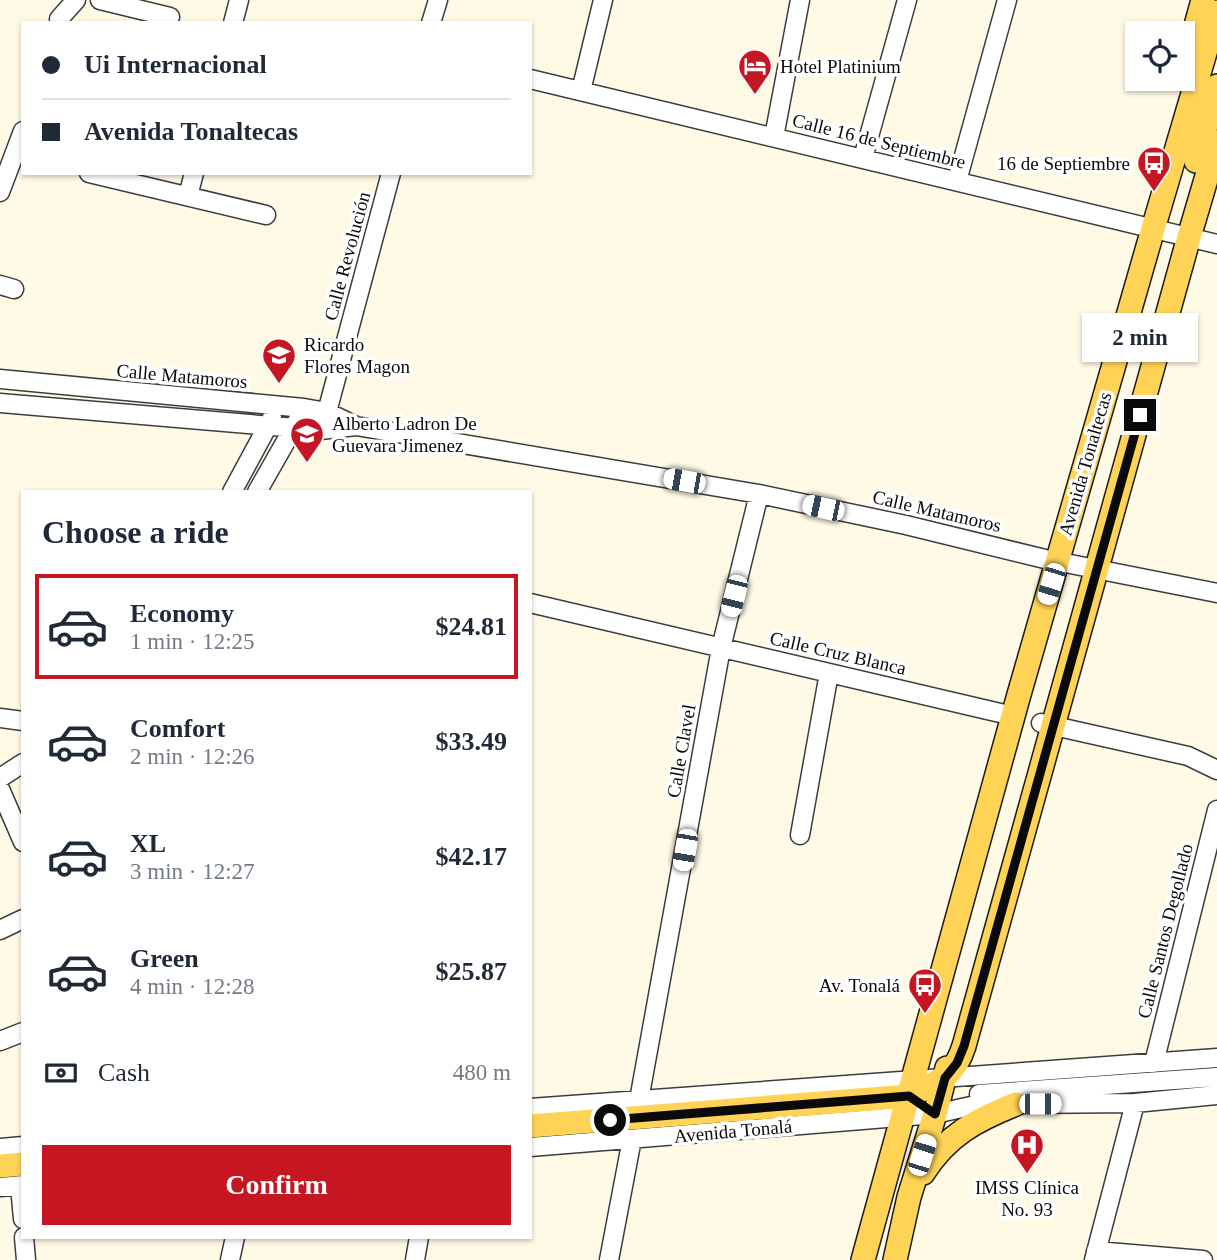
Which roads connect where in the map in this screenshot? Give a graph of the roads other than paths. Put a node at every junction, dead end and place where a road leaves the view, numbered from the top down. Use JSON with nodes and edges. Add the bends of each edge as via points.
{"nodes":[{"id":1,"x":63,"y":0,"type":"edge"},
{"id":2,"x":76,"y":0,"type":"edge"},
{"id":3,"x":100,"y":0,"type":"edge"},
{"id":4,"x":239,"y":0,"type":"edge"},
{"id":5,"x":438,"y":0,"type":"edge"},
{"id":6,"x":603,"y":0,"type":"edge"},
{"id":7,"x":800,"y":0,"type":"edge"},
{"id":8,"x":907,"y":0,"type":"edge"},
{"id":9,"x":1007,"y":0,"type":"edge"},
{"id":10,"x":1203,"y":0,"type":"edge"},
{"id":11,"x":1217,"y":12,"type":"edge"},
{"id":12,"x":170,"y":17,"type":"dead end"},
{"id":13,"x":59,"y":21,"type":"edge"},
{"id":14,"x":234,"y":21,"type":"edge"},
{"id":15,"x":432,"y":21,"type":"edge"},
{"id":16,"x":1195,"y":30,"type":"edge"},
{"id":17,"x":532,"y":79,"type":"edge"},
{"id":18,"x":1217,"y":86,"type":"edge"},
{"id":19,"x":581,"y":91,"type":"junction"},
{"id":20,"x":1179,"y":91,"type":"edge"},
{"id":21,"x":774,"y":137,"type":"junction"},
{"id":22,"x":1217,"y":142,"type":"edge"},
{"id":23,"x":19,"y":157,"type":"edge"},
{"id":24,"x":863,"y":158,"type":"junction"},
{"id":25,"x":98,"y":175,"type":"edge"},
{"id":26,"x":193,"y":175,"type":"edge"},
{"id":27,"x":390,"y":175,"type":"edge"},
{"id":28,"x":957,"y":181,"type":"junction"},
{"id":29,"x":0,"y":192,"type":"edge"},
{"id":30,"x":188,"y":196,"type":"junction"},
{"id":31,"x":266,"y":215,"type":"dead end"},
{"id":32,"x":1147,"y":228,"type":"junction"},
{"id":33,"x":1182,"y":235,"type":"junction"},
{"id":34,"x":1217,"y":244,"type":"edge"},
{"id":35,"x":0,"y":379,"type":"edge"},
{"id":36,"x":0,"y":403,"type":"edge"},
{"id":37,"x":278,"y":405,"type":"junction"},
{"id":38,"x":304,"y":408,"type":"junction"},
{"id":39,"x":327,"y":412,"type":"junction"},
{"id":40,"x":269,"y":425,"type":"junction"},
{"id":41,"x":356,"y":426,"type":"junction"},
{"id":42,"x":293,"y":428,"type":"junction"},
{"id":43,"x":320,"y":429,"type":"junction"},
{"id":44,"x":233,"y":490,"type":"edge"},
{"id":45,"x":258,"y":490,"type":"edge"},
{"id":46,"x":759,"y":494,"type":"junction"},
{"id":47,"x":1051,"y":560,"type":"junction"},
{"id":48,"x":1090,"y":567,"type":"junction"},
{"id":49,"x":1217,"y":593,"type":"edge"},
{"id":50,"x":532,"y":603,"type":"edge"},
{"id":51,"x":722,"y":648,"type":"junction"},
{"id":52,"x":829,"y":673,"type":"junction"},
{"id":53,"x":1005,"y":714,"type":"junction"},
{"id":54,"x":0,"y":719,"type":"edge"},
{"id":55,"x":21,"y":721,"type":"edge"},
{"id":56,"x":1048,"y":724,"type":"junction"},
{"id":57,"x":21,"y":764,"type":"edge"},
{"id":58,"x":1217,"y":770,"type":"edge"},
{"id":59,"x":0,"y":778,"type":"edge"},
{"id":60,"x":0,"y":789,"type":"edge"},
{"id":61,"x":1217,"y":810,"type":"edge"},
{"id":62,"x":800,"y":835,"type":"dead end"},
{"id":63,"x":21,"y":837,"type":"edge"},
{"id":64,"x":21,"y":920,"type":"edge"},
{"id":65,"x":0,"y":930,"type":"edge"},
{"id":66,"x":21,"y":1033,"type":"edge"},
{"id":67,"x":0,"y":1041,"type":"edge"},
{"id":68,"x":1217,"y":1058,"type":"edge"},
{"id":69,"x":1154,"y":1063,"type":"junction"},
{"id":70,"x":1217,"y":1077,"type":"edge"},
{"id":71,"x":945,"y":1078,"type":"junction"},
{"id":72,"x":972,"y":1094,"type":"dead end"},
{"id":73,"x":1217,"y":1096,"type":"edge"},
{"id":74,"x":908,"y":1097,"type":"junction"},
{"id":75,"x":639,"y":1100,"type":"junction"},
{"id":76,"x":1135,"y":1103,"type":"junction"},
{"id":77,"x":1016,"y":1104,"type":"junction"},
{"id":78,"x":532,"y":1108,"type":"edge"},
{"id":79,"x":935,"y":1114,"type":"junction"},
{"id":80,"x":532,"y":1126,"type":"edge"},
{"id":81,"x":632,"y":1139,"type":"junction"},
{"id":82,"x":21,"y":1146,"type":"edge"},
{"id":83,"x":532,"y":1147,"type":"edge"},
{"id":84,"x":0,"y":1148,"type":"edge"},
{"id":85,"x":0,"y":1166,"type":"edge"},
{"id":86,"x":21,"y":1177,"type":"edge"},
{"id":87,"x":21,"y":1178,"type":"edge"},
{"id":88,"x":0,"y":1187,"type":"edge"},
{"id":89,"x":909,"y":1196,"type":"junction"},
{"id":90,"x":24,"y":1239,"type":"edge"},
{"id":91,"x":235,"y":1239,"type":"edge"},
{"id":92,"x":419,"y":1239,"type":"edge"},
{"id":93,"x":1095,"y":1255,"type":"edge"},
{"id":94,"x":26,"y":1260,"type":"edge"},
{"id":95,"x":230,"y":1260,"type":"edge"},
{"id":96,"x":415,"y":1260,"type":"edge"},
{"id":97,"x":608,"y":1260,"type":"edge"},
{"id":98,"x":863,"y":1260,"type":"edge"},
{"id":99,"x":895,"y":1260,"type":"edge"},
{"id":100,"x":1203,"y":1260,"type":"edge"}],
"edges":[{"from":1,"to":13,"type":"street"},
{"from":2,"to":13,"type":"street"},
{"from":3,"to":12,"type":"street"},
{"from":4,"to":14,"type":"street"},
{"from":5,"to":15,"type":"street"},
{"from":6,"to":19,"type":"street"},
{"from":7,"to":21,"type":"street"},
{"from":8,"to":24,"type":"street"},
{"from":9,"to":28,"type":"street"},
{"from":10,"to":16,"type":"main road"},
{"from":11,"to":32,"type":"main road","name":"Avenida Tonaltecas"},
{"from":17,"to":19,"type":"street","name":"Calle 16 de Septiembre"},
{"from":18,"to":33,"type":"main road","name":"Avenida Tonaltecas"},
{"from":19,"to":21,"type":"street","name":"Calle 16 de Septiembre"},
{"from":20,"to":32,"type":"main road","name":"Avenida Tonaltecas"},
{"from":21,"to":24,"type":"street","name":"Calle 16 de Septiembre"},
{"from":22,"to":33,"type":"main road","name":"Avenida Tonaltecas"},
{"from":23,"to":29,"type":"street"},
{"from":24,"to":28,"type":"street","name":"Calle 16 de Septiembre"},
{"from":25,"to":30,"type":"street"},
{"from":26,"to":30,"type":"street"},
{"from":27,"to":39,"type":"street","name":"Calle Revolución"},
{"from":28,"to":32,"type":"street","name":"Calle 16 de Septiembre"},
{"from":30,"to":31,"type":"street"},
{"from":32,"to":33,"type":"street","name":"Calle 16 de Septiembre"},
{"from":32,"to":47,"type":"main road","name":"Avenida Tonaltecas"},
{"from":33,"to":34,"type":"street","name":"Calle 16 de Septiembre"},
{"from":33,"to":48,"type":"main road","name":"Avenida Tonaltecas"},
{"from":35,"to":37,"type":"street","name":"Calle Matamoros"},
{"from":36,"to":40,"type":"street","name":"Calle Matamoros"},
{"from":37,"to":38,"type":"street","name":"Calle Matamoros"},
{"from":37,"to":40,"type":"street"},
{"from":38,"to":39,"type":"street","name":"Calle Matamoros"},
{"from":38,"to":42,"type":"street"},
{"from":39,"to":41,"type":"street","name":"Calle Matamoros"},
{"from":39,"to":43,"type":"street","name":"Calle Revolución"},
{"from":40,"to":42,"type":"street","name":"Calle Matamoros"},
{"from":40,"to":44,"type":"street"},
{"from":41,"to":43,"type":"street","name":"Calle Matamoros"},
{"from":41,"to":46,"type":"street","name":"Calle Matamoros"},
{"from":42,"to":43,"type":"street","name":"Calle Matamoros"},
{"from":42,"to":45,"type":"street"},
{"from":46,"to":47,"type":"street","name":"Calle Matamoros"},
{"from":46,"to":51,"type":"street","name":"Calle Clavel"},
{"from":47,"to":48,"type":"street","name":"Calle Matamoros"},
{"from":47,"to":53,"type":"main road","name":"Avenida Tonaltecas"},
{"from":48,"to":49,"type":"street","name":"Calle Matamoros"},
{"from":48,"to":56,"type":"main road","name":"Avenida Tonaltecas"},
{"from":50,"to":51,"type":"street","name":"Calle Cruz Blanca"},
{"from":51,"to":52,"type":"street","name":"Calle Cruz Blanca"},
{"from":51,"to":75,"type":"street","name":"Calle Clavel"},
{"from":52,"to":53,"type":"street","name":"Calle Cruz Blanca"},
{"from":52,"to":62,"type":"street"},
{"from":53,"to":74,"type":"main road","name":"Avenida Tonaltecas"},
{"from":54,"to":55,"type":"street"},
{"from":56,"to":58,"type":"street","via":[[1188,756]]},
{"from":56,"to":71,"type":"main road","name":"Avenida Tonaltecas","via":[[964,1046]]},
{"from":57,"to":59,"type":"street"},
{"from":60,"to":63,"type":"street"},
{"from":61,"to":69,"type":"street","name":"Calle Santos Degollado"},
{"from":64,"to":65,"type":"street"},
{"from":66,"to":67,"type":"street"},
{"from":68,"to":69,"type":"street","name":"Avenida Tonalá"},
{"from":69,"to":71,"type":"street","name":"Avenida Tonalá"},
{"from":70,"to":72,"type":"street"},
{"from":71,"to":74,"type":"main road","name":"Avenida Tonalá"},
{"from":71,"to":79,"type":"main road","name":"Avenida Tonaltecas"},
{"from":73,"to":76,"type":"street"},
{"from":74,"to":75,"type":"street","name":"Avenida Tonalá"},
{"from":74,"to":79,"type":"main road"},
{"from":74,"to":80,"type":"main road","name":"Avenida Tonalá"},
{"from":74,"to":81,"type":"street","name":"Avenida Tonalá"},
{"from":74,"to":98,"type":"main road","name":"Avenida Tonaltecas"},
{"from":75,"to":78,"type":"street","name":"Avenida Tonalá"},
{"from":76,"to":77,"type":"street"},
{"from":76,"to":93,"type":"street"},
{"from":77,"to":79,"type":"street","via":[[971,1106]]},
{"from":77,"to":89,"type":"main road","via":[[953,1137]]},
{"from":79,"to":89,"type":"main road","name":"Avenida Tonaltecas"},
{"from":81,"to":83,"type":"street","name":"Avenida Tonalá"},
{"from":81,"to":97,"type":"street"},
{"from":82,"to":84,"type":"street"},
{"from":85,"to":86,"type":"main road"},
{"from":87,"to":88,"type":"street"},
{"from":89,"to":99,"type":"main road","name":"Avenida Tonaltecas"},
{"from":90,"to":94,"type":"street"},
{"from":91,"to":95,"type":"street"},
{"from":92,"to":96,"type":"street"},
{"from":93,"to":100,"type":"street"}]}
